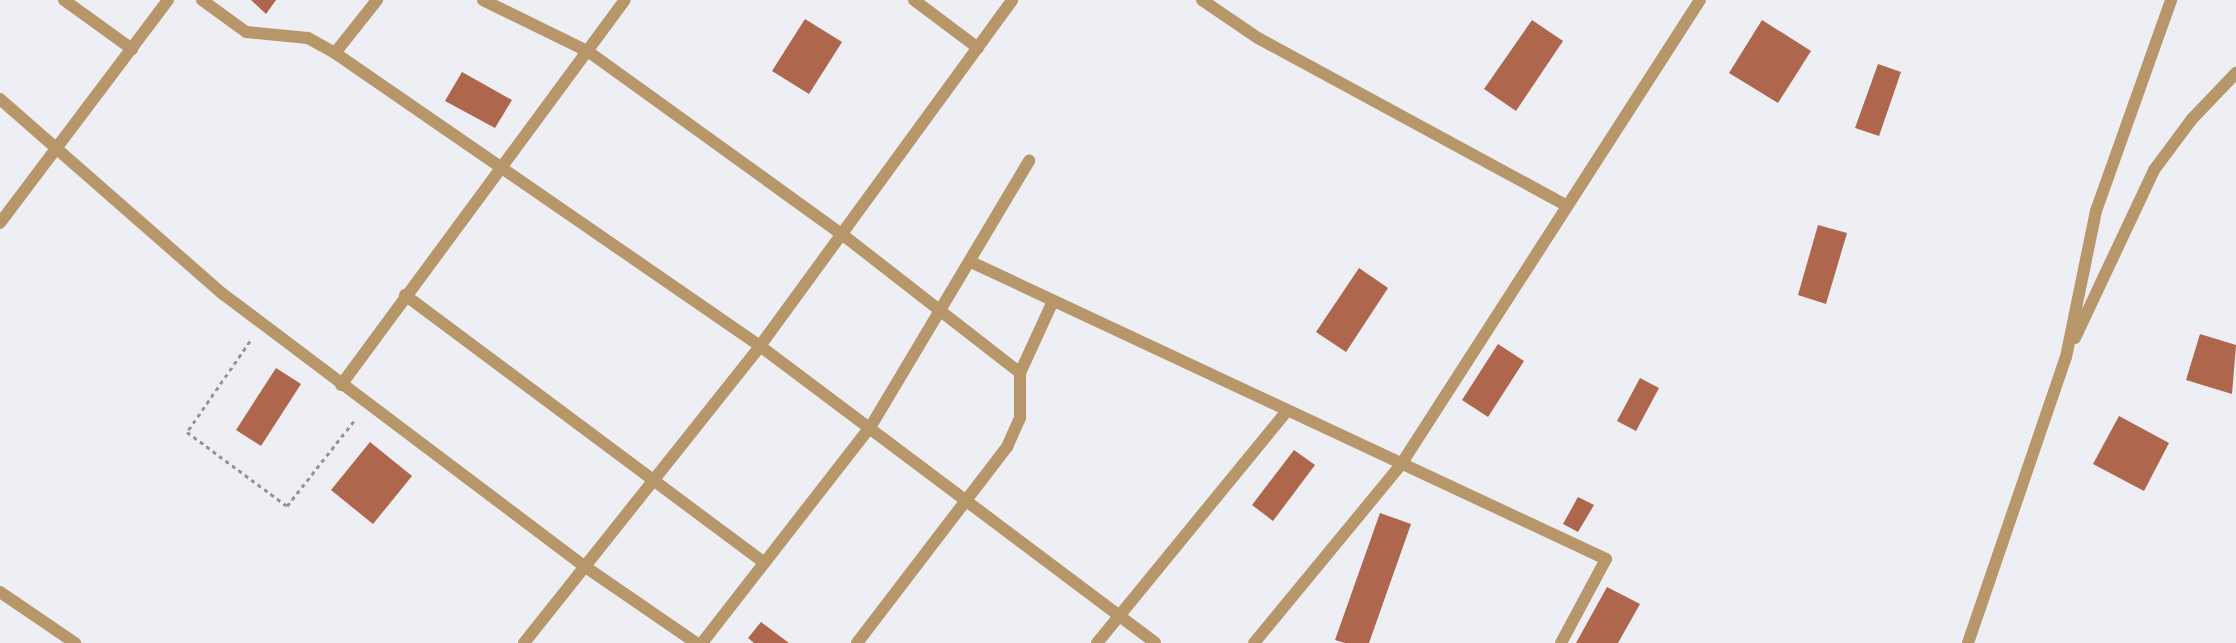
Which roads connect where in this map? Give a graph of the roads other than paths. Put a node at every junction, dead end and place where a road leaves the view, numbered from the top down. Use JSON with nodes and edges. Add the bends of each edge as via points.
{"nodes":[{"id":1,"x":64,"y":0,"type":"edge"},
{"id":2,"x":168,"y":0,"type":"edge"},
{"id":3,"x":202,"y":0,"type":"edge"},
{"id":4,"x":377,"y":0,"type":"edge"},
{"id":5,"x":482,"y":0,"type":"edge"},
{"id":6,"x":625,"y":0,"type":"edge"},
{"id":7,"x":914,"y":0,"type":"edge"},
{"id":8,"x":1012,"y":0,"type":"edge"},
{"id":9,"x":1202,"y":0,"type":"edge"},
{"id":10,"x":1700,"y":0,"type":"edge"},
{"id":11,"x":2171,"y":0,"type":"edge"},
{"id":12,"x":978,"y":48,"type":"junction"},
{"id":13,"x":132,"y":49,"type":"junction"},
{"id":14,"x":589,"y":52,"type":"junction"},
{"id":15,"x":335,"y":53,"type":"junction"},
{"id":16,"x":2236,"y":73,"type":"edge"},
{"id":17,"x":0,"y":99,"type":"edge"},
{"id":18,"x":57,"y":149,"type":"junction"},
{"id":19,"x":1029,"y":161,"type":"dead end"},
{"id":20,"x":503,"y":167,"type":"junction"},
{"id":21,"x":1567,"y":206,"type":"junction"},
{"id":22,"x":0,"y":224,"type":"edge"},
{"id":23,"x":843,"y":235,"type":"junction"},
{"id":24,"x":971,"y":262,"type":"junction"},
{"id":25,"x":404,"y":296,"type":"junction"},
{"id":26,"x":1053,"y":301,"type":"junction"},
{"id":27,"x":940,"y":312,"type":"junction"},
{"id":28,"x":760,"y":346,"type":"junction"},
{"id":29,"x":2066,"y":357,"type":"junction"},
{"id":30,"x":1020,"y":373,"type":"junction"},
{"id":31,"x":342,"y":385,"type":"junction"},
{"id":32,"x":1286,"y":412,"type":"junction"},
{"id":33,"x":871,"y":426,"type":"junction"},
{"id":34,"x":1400,"y":466,"type":"junction"},
{"id":35,"x":654,"y":481,"type":"junction"},
{"id":36,"x":968,"y":502,"type":"junction"},
{"id":37,"x":764,"y":563,"type":"junction"},
{"id":38,"x":587,"y":568,"type":"junction"},
{"id":39,"x":0,"y":592,"type":"edge"},
{"id":40,"x":1119,"y":616,"type":"junction"},
{"id":41,"x":75,"y":643,"type":"edge"},
{"id":42,"x":524,"y":643,"type":"edge"},
{"id":43,"x":696,"y":643,"type":"edge"},
{"id":44,"x":702,"y":643,"type":"edge"},
{"id":45,"x":857,"y":643,"type":"edge"},
{"id":46,"x":1097,"y":643,"type":"edge"},
{"id":47,"x":1155,"y":643,"type":"edge"},
{"id":48,"x":1254,"y":643,"type":"edge"},
{"id":49,"x":1561,"y":643,"type":"edge"},
{"id":50,"x":1968,"y":643,"type":"edge"}],
"edges":[{"from":1,"to":13,"type":"street"},
{"from":2,"to":13,"type":"street"},
{"from":3,"to":15,"type":"street","via":[[246,32],[308,38]]},
{"from":4,"to":15,"type":"street"},
{"from":5,"to":14,"type":"street"},
{"from":6,"to":14,"type":"street"},
{"from":7,"to":12,"type":"street"},
{"from":8,"to":12,"type":"street"},
{"from":9,"to":21,"type":"street","via":[[1258,38]]},
{"from":10,"to":21,"type":"street"},
{"from":11,"to":29,"type":"street","via":[[2096,211]]},
{"from":12,"to":23,"type":"street"},
{"from":13,"to":18,"type":"street"},
{"from":14,"to":20,"type":"street"},
{"from":14,"to":23,"type":"street"},
{"from":15,"to":20,"type":"street"},
{"from":16,"to":29,"type":"street","via":[[2192,119],[2154,170]]},
{"from":17,"to":18,"type":"street"},
{"from":18,"to":22,"type":"street"},
{"from":18,"to":31,"type":"street","via":[[262,324]]},
{"from":19,"to":24,"type":"street"},
{"from":20,"to":25,"type":"street"},
{"from":20,"to":28,"type":"street"},
{"from":21,"to":34,"type":"street"},
{"from":23,"to":27,"type":"street"},
{"from":23,"to":28,"type":"street"},
{"from":24,"to":26,"type":"street"},
{"from":24,"to":27,"type":"street"},
{"from":25,"to":31,"type":"street"},
{"from":25,"to":35,"type":"street"},
{"from":26,"to":30,"type":"street"},
{"from":26,"to":32,"type":"street"},
{"from":27,"to":30,"type":"street"},
{"from":27,"to":33,"type":"street"},
{"from":28,"to":33,"type":"street"},
{"from":28,"to":35,"type":"street"},
{"from":29,"to":50,"type":"street"},
{"from":30,"to":36,"type":"street","via":[[1020,418],[1007,447]]},
{"from":31,"to":38,"type":"street"},
{"from":32,"to":34,"type":"street"},
{"from":32,"to":40,"type":"street"},
{"from":33,"to":36,"type":"street"},
{"from":33,"to":37,"type":"street"},
{"from":34,"to":48,"type":"street"},
{"from":34,"to":49,"type":"street","via":[[1606,559]]},
{"from":35,"to":37,"type":"street"},
{"from":35,"to":38,"type":"street"},
{"from":36,"to":40,"type":"street"},
{"from":36,"to":45,"type":"street"},
{"from":37,"to":44,"type":"street"},
{"from":38,"to":42,"type":"street"},
{"from":38,"to":43,"type":"street"},
{"from":39,"to":41,"type":"street"},
{"from":40,"to":46,"type":"street"},
{"from":40,"to":47,"type":"street"}]}
